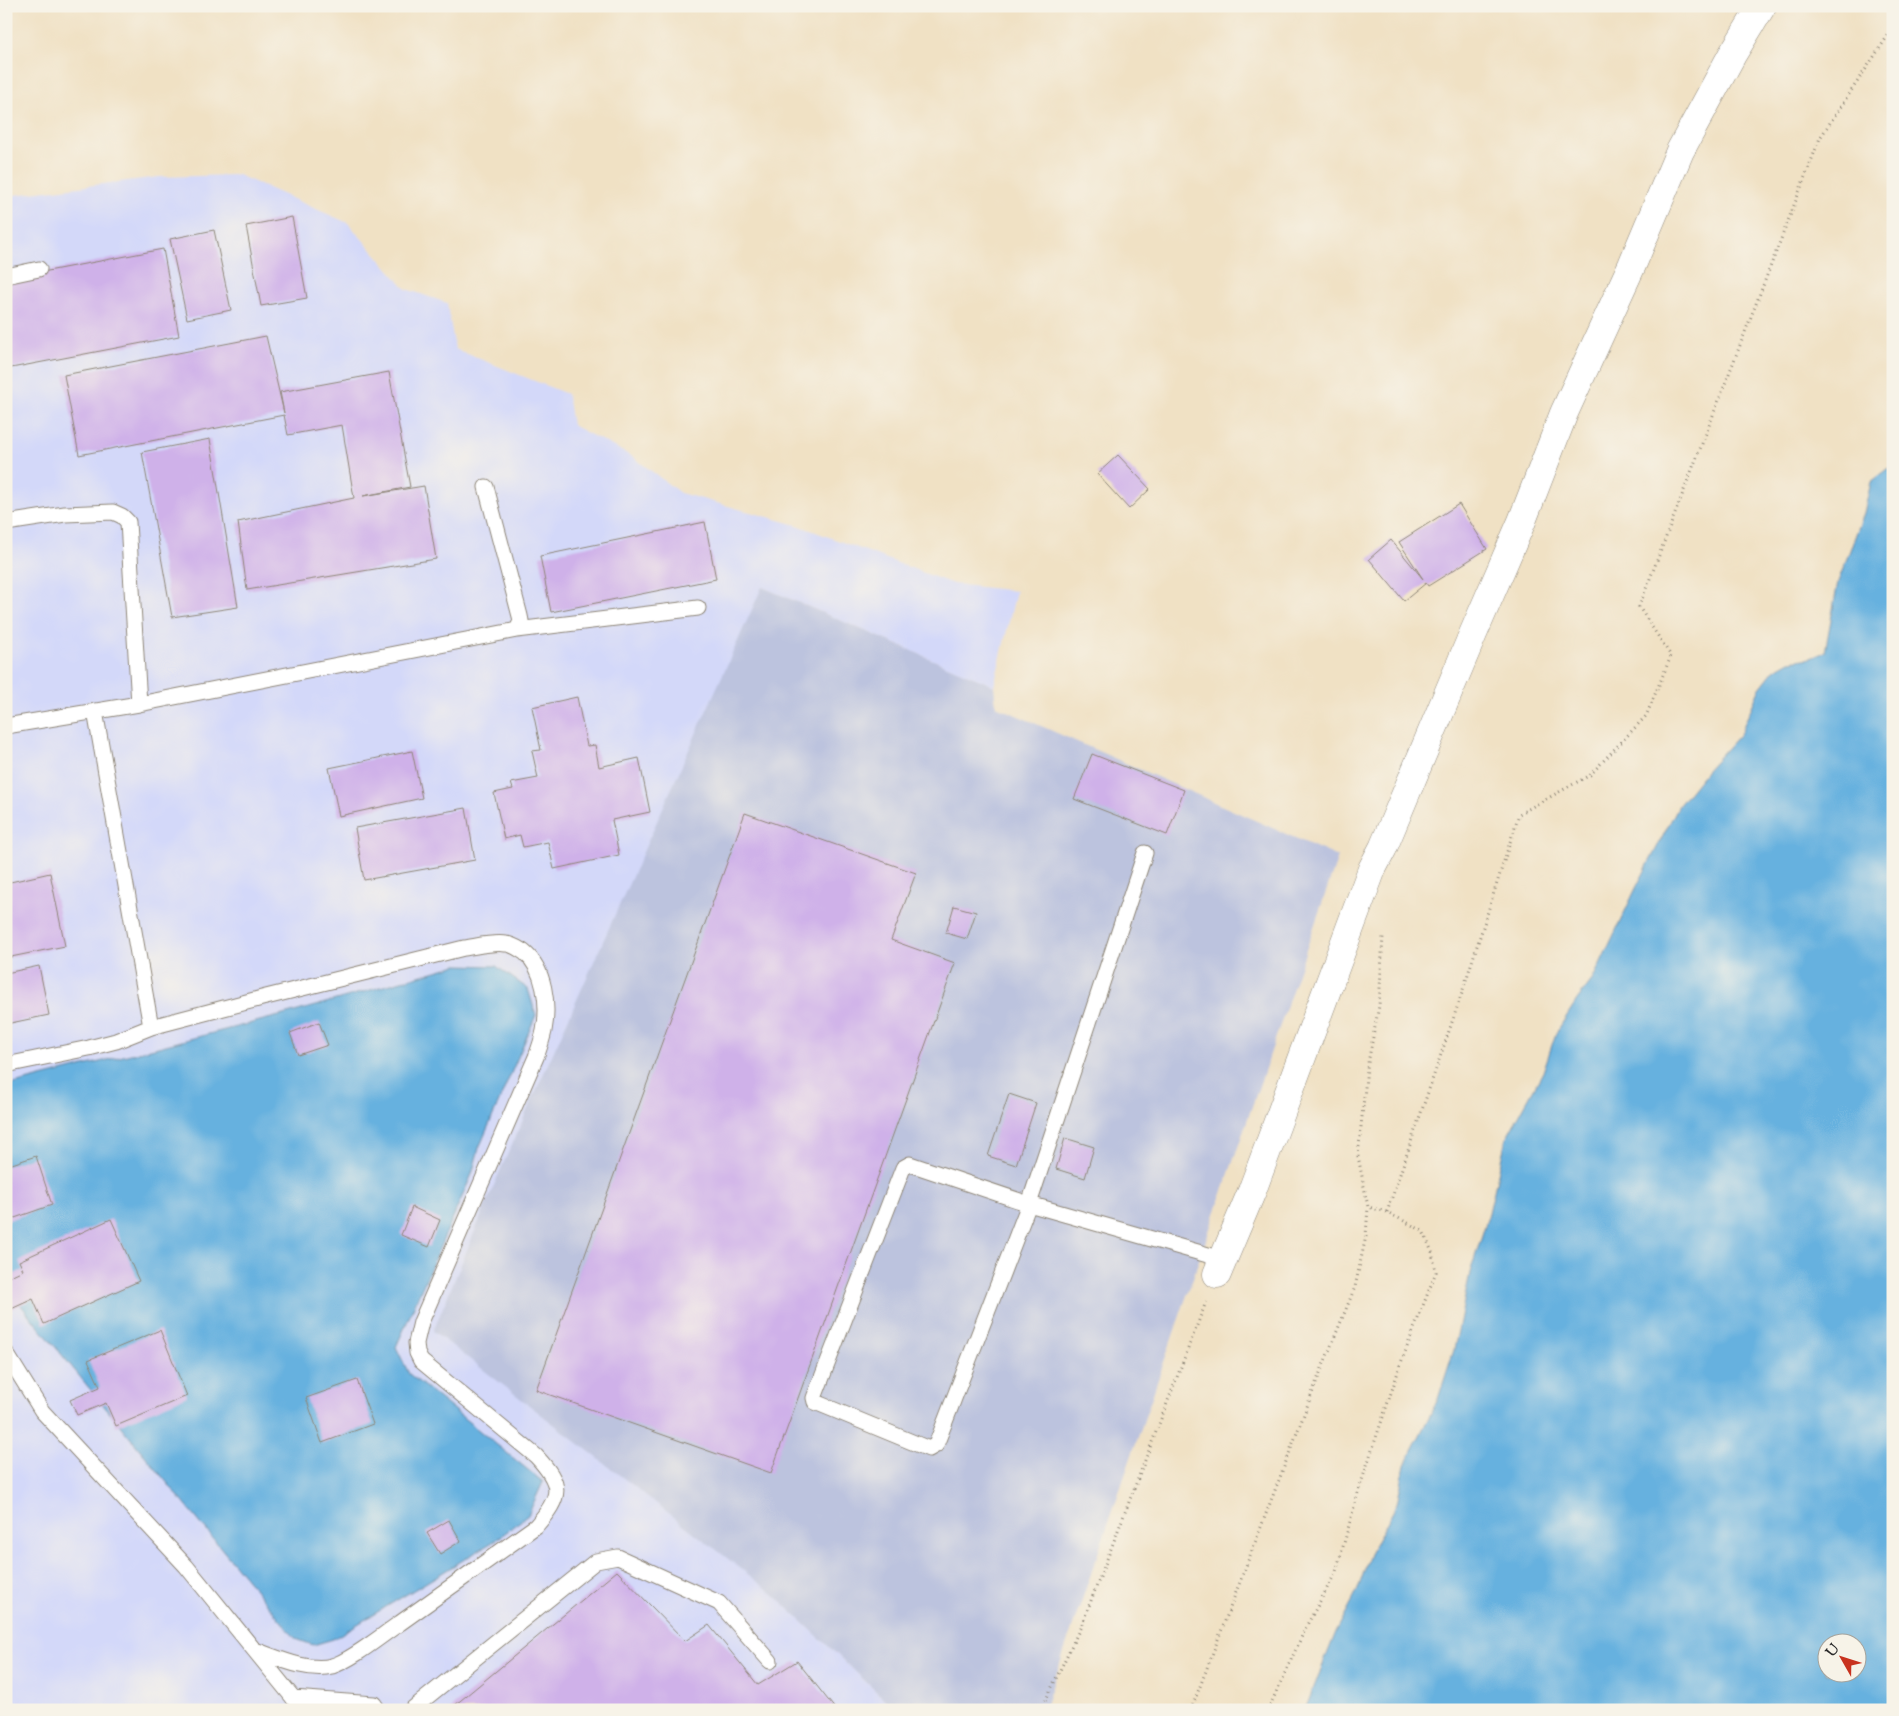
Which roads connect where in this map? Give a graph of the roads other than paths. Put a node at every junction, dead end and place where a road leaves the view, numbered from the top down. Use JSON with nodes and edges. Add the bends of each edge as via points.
{"nodes":[{"id":1,"x":1762,"y":6,"type":"edge"},
{"id":2,"x":39,"y":269,"type":"dead end"},
{"id":3,"x":6,"y":276,"type":"edge"},
{"id":4,"x":486,"y":487,"type":"dead end"},
{"id":5,"x":6,"y":523,"type":"edge"},
{"id":6,"x":698,"y":608,"type":"dead end"},
{"id":7,"x":517,"y":630,"type":"junction"},
{"id":8,"x":139,"y":704,"type":"junction"},
{"id":9,"x":95,"y":711,"type":"junction"},
{"id":10,"x":6,"y":726,"type":"edge"},
{"id":11,"x":1144,"y":853,"type":"dead end"},
{"id":12,"x":151,"y":1027,"type":"junction"},
{"id":13,"x":6,"y":1065,"type":"edge"},
{"id":14,"x":1029,"y":1204,"type":"junction"},
{"id":15,"x":1220,"y":1267,"type":"joint"},
{"id":16,"x":6,"y":1353,"type":"edge"},
{"id":17,"x":254,"y":1650,"type":"junction"},
{"id":18,"x":770,"y":1661,"type":"dead end"},
{"id":19,"x":293,"y":1698,"type":"junction"},
{"id":20,"x":303,"y":1710,"type":"edge"},
{"id":21,"x":378,"y":1710,"type":"edge"},
{"id":22,"x":411,"y":1710,"type":"edge"}],
"edges":[{"from":1,"to":15,"type":"street","via":[[1680,150],[1564,413],[1522,521],[1372,869],[1252,1191]]},
{"from":2,"to":3,"type":"lane"},
{"from":4,"to":7,"type":"lane","via":[[521,620]]},
{"from":5,"to":8,"type":"lane","via":[[64,514],[113,512],[128,522]]},
{"from":6,"to":7,"type":"lane"},
{"from":7,"to":8,"type":"lane"},
{"from":8,"to":9,"type":"lane"},
{"from":9,"to":10,"type":"lane"},
{"from":9,"to":12,"type":"lane"},
{"from":11,"to":14,"type":"lane"},
{"from":12,"to":13,"type":"lane","via":[[98,1046]]},
{"from":12,"to":17,"type":"lane","via":[[464,948],[492,944],[508,944],[522,951],[534,961],[541,977],[545,1002],[544,1030],[536,1057],[449,1254],[416,1343],[421,1361],[549,1470],[557,1493],[550,1510],[521,1537],[381,1636],[332,1666],[296,1664]]},
{"from":14,"to":14,"type":"lane","via":[[910,1164],[903,1168],[815,1402],[928,1450],[936,1445]]},
{"from":14,"to":15,"type":"lane"},
{"from":16,"to":17,"type":"lane","via":[[42,1411],[186,1566]]},
{"from":17,"to":19,"type":"lane"},
{"from":18,"to":22,"type":"lane","via":[[719,1603],[618,1556],[596,1560]]},
{"from":19,"to":20,"type":"lane"},
{"from":19,"to":21,"type":"lane","via":[[374,1704]]}]}
